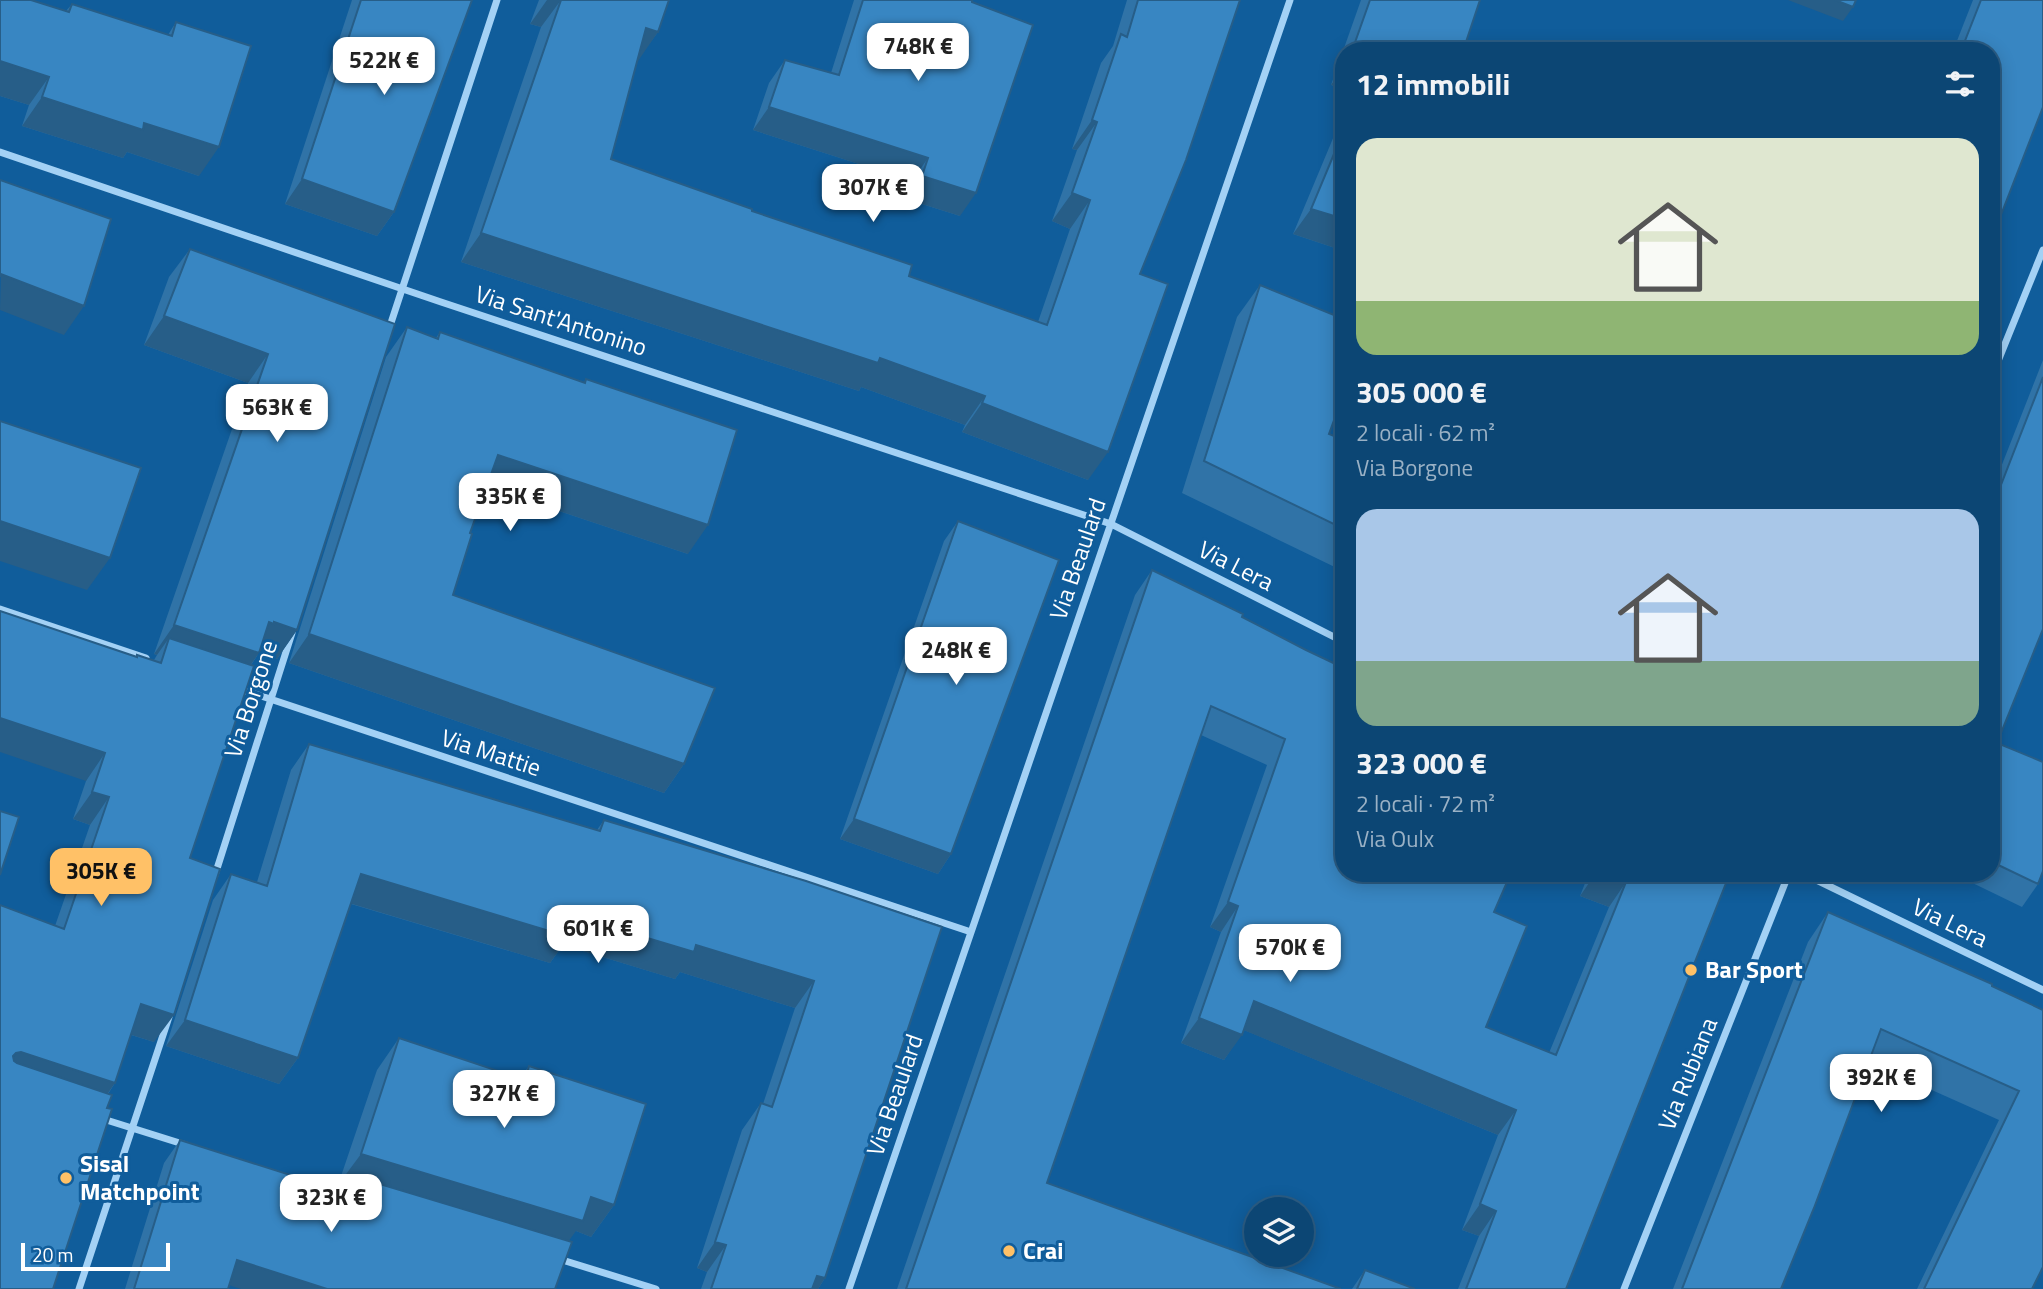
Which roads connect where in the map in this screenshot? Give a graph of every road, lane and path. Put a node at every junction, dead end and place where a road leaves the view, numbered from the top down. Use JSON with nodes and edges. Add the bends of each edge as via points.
{"nodes":[{"id":1,"x":497,"y":0,"type":"edge"},
{"id":2,"x":1290,"y":0,"type":"edge"},
{"id":3,"x":0,"y":152,"type":"edge"},
{"id":4,"x":2043,"y":250,"type":"edge"},
{"id":5,"x":402,"y":288,"type":"junction"},
{"id":6,"x":385,"y":341,"type":"edge"},
{"id":7,"x":2000,"y":356,"type":"edge"},
{"id":8,"x":1111,"y":524,"type":"junction"},
{"id":9,"x":0,"y":610,"type":"edge"},
{"id":10,"x":293,"y":629,"type":"edge"},
{"id":11,"x":1335,"y":637,"type":"edge"},
{"id":12,"x":153,"y":660,"type":"edge"},
{"id":13,"x":229,"y":686,"type":"edge"},
{"id":14,"x":271,"y":699,"type":"junction"},
{"id":15,"x":214,"y":878,"type":"edge"},
{"id":16,"x":1785,"y":882,"type":"edge"},
{"id":17,"x":1821,"y":882,"type":"edge"},
{"id":18,"x":971,"y":932,"type":"junction"},
{"id":19,"x":2043,"y":990,"type":"edge"},
{"id":20,"x":172,"y":1007,"type":"edge"},
{"id":21,"x":89,"y":1114,"type":"edge"},
{"id":22,"x":133,"y":1129,"type":"junction"},
{"id":23,"x":195,"y":1148,"type":"edge"},
{"id":24,"x":551,"y":1257,"type":"edge"},
{"id":25,"x":79,"y":1289,"type":"edge"},
{"id":26,"x":656,"y":1289,"type":"edge"},
{"id":27,"x":849,"y":1289,"type":"edge"},
{"id":28,"x":1624,"y":1289,"type":"edge"}],
"edges":[{"from":1,"to":5,"type":"street"},
{"from":2,"to":8,"type":"street","name":"Via Beaulard"},
{"from":3,"to":5,"type":"street","name":"Via Sant'Antonino"},
{"from":4,"to":7,"type":"street"},
{"from":5,"to":6,"type":"street"},
{"from":5,"to":8,"type":"street","name":"Via Sant'Antonino"},
{"from":8,"to":11,"type":"street","name":"Via Lera"},
{"from":8,"to":18,"type":"street","name":"Via Beaulard"},
{"from":9,"to":12,"type":"street"},
{"from":10,"to":14,"type":"street","name":"Via Borgone"},
{"from":13,"to":14,"type":"street","name":"Via Mattie"},
{"from":14,"to":15,"type":"street","name":"Via Borgone"},
{"from":14,"to":18,"type":"street","name":"Via Mattie"},
{"from":16,"to":28,"type":"street","name":"Via Rubiana"},
{"from":17,"to":19,"type":"street","name":"Via Lera"},
{"from":18,"to":27,"type":"street","name":"Via Beaulard"},
{"from":20,"to":22,"type":"street"},
{"from":21,"to":22,"type":"street"},
{"from":22,"to":23,"type":"street"},
{"from":22,"to":25,"type":"street"},
{"from":24,"to":26,"type":"street"}]}
